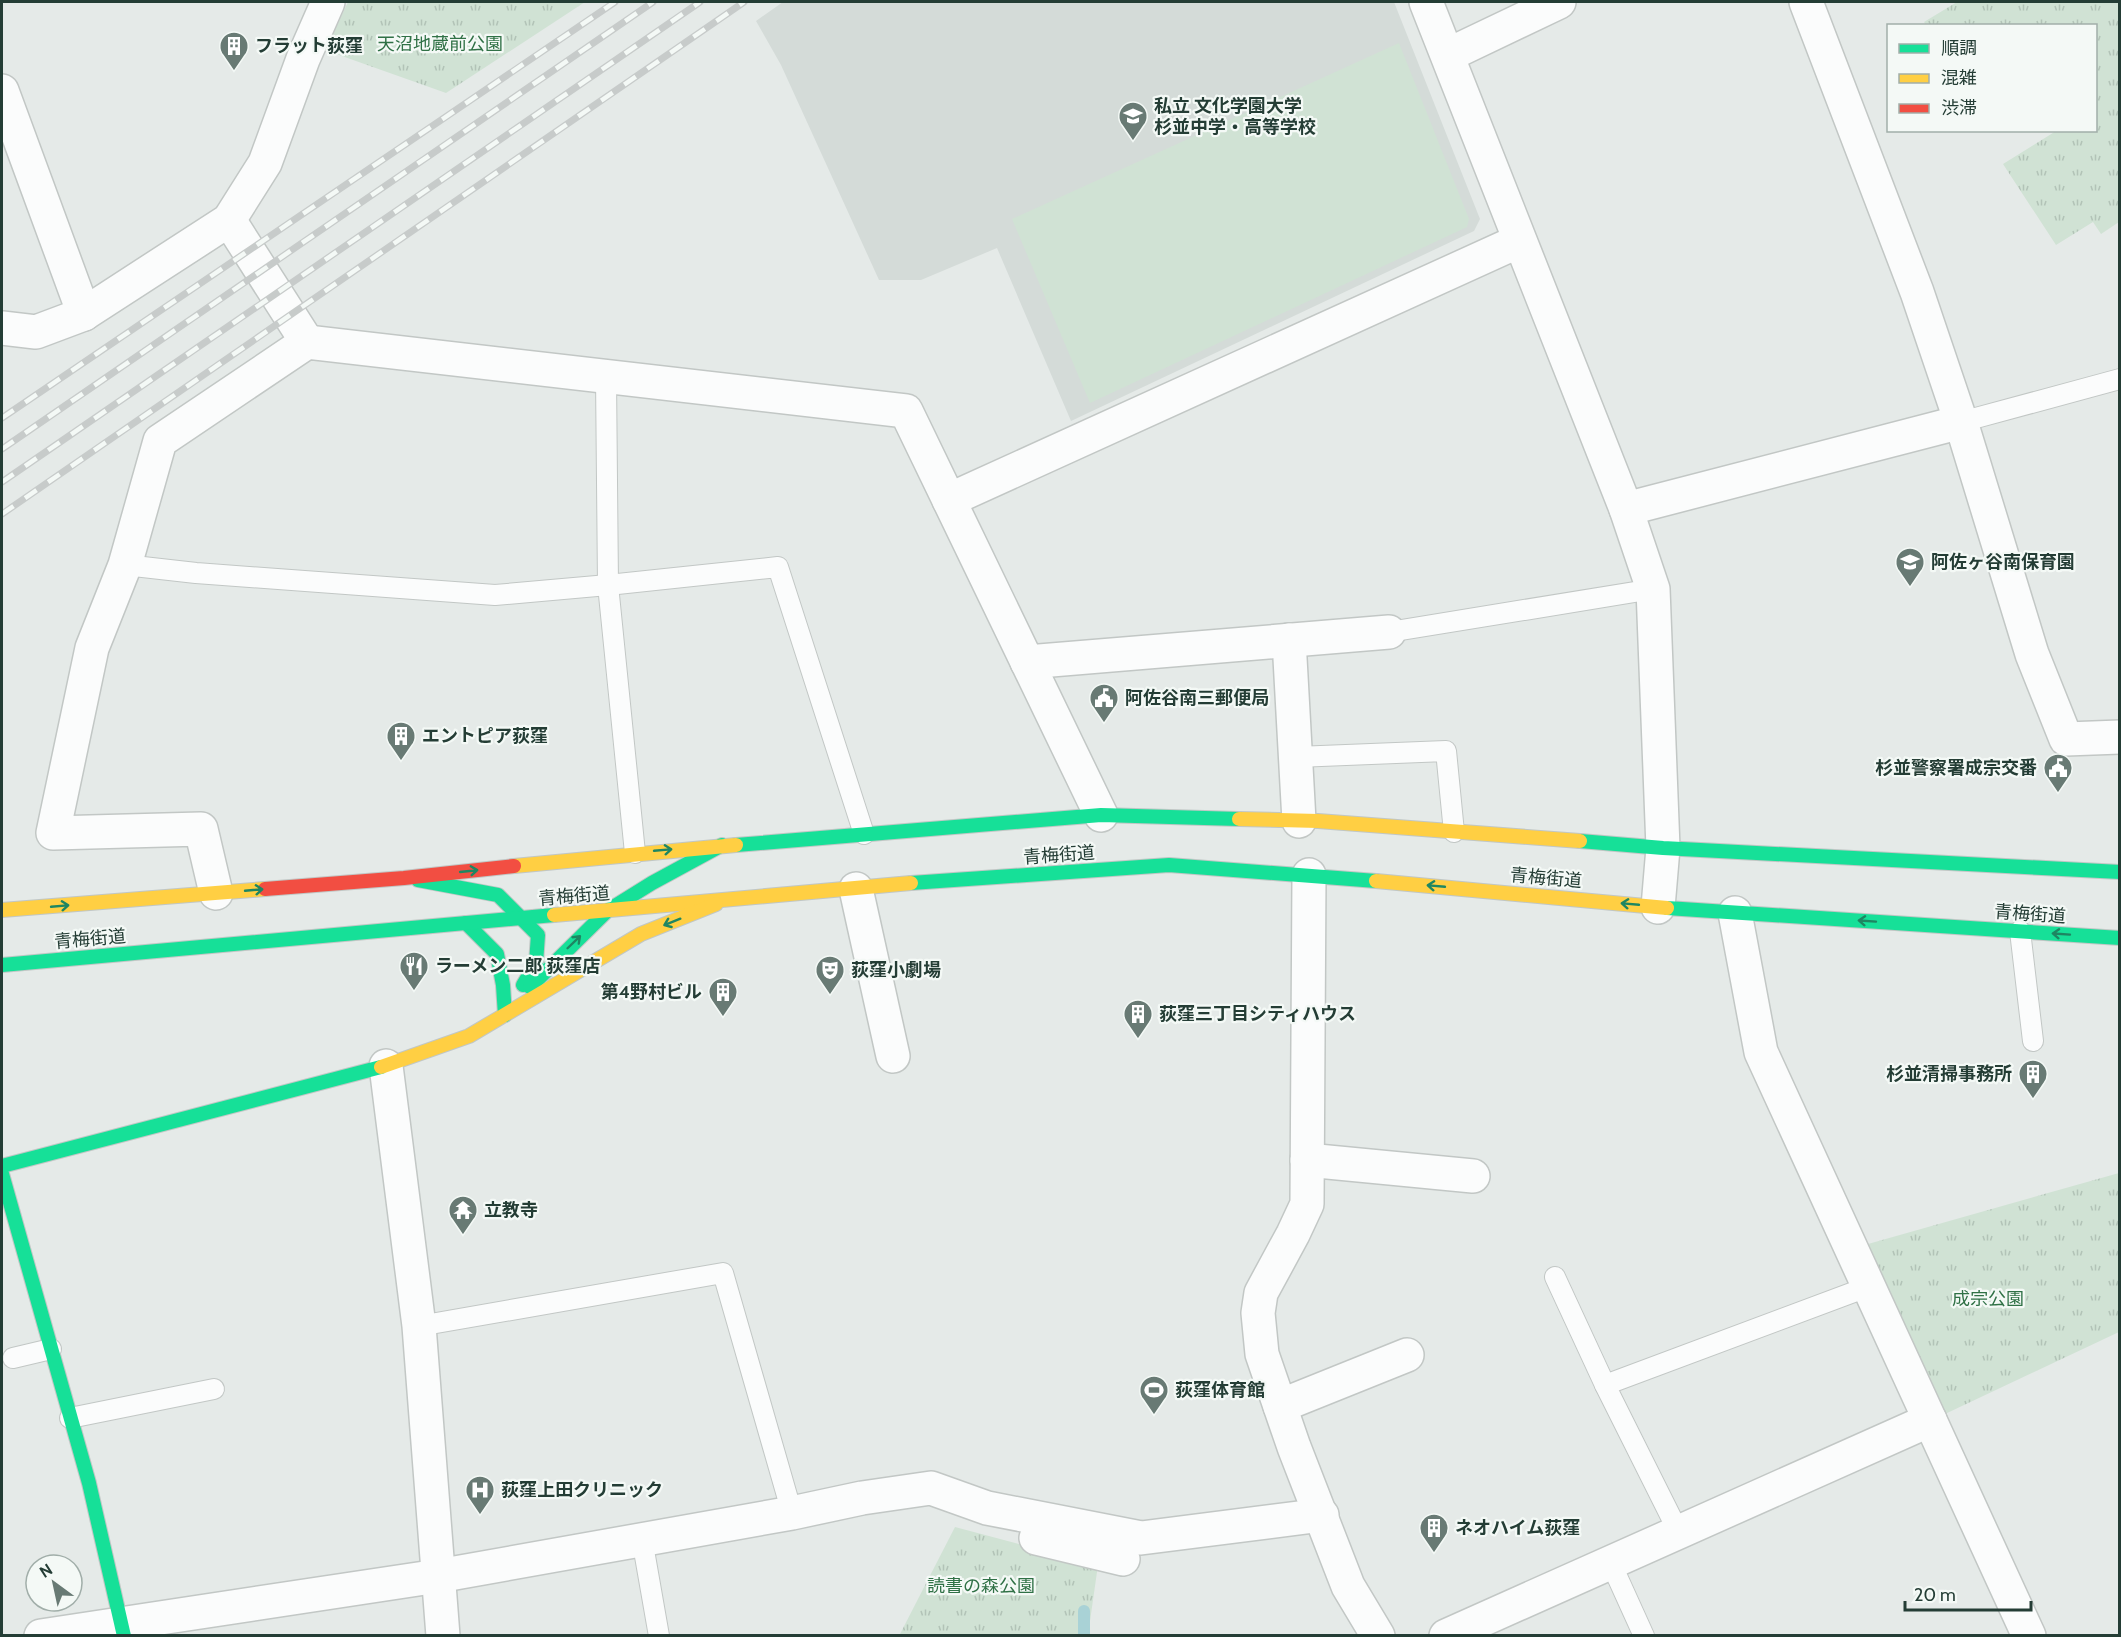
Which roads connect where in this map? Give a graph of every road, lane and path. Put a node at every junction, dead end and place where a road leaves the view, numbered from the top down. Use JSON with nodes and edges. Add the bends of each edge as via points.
{"nodes":[{"id":1,"x":328,"y":2,"type":"edge"},
{"id":2,"x":1426,"y":2,"type":"edge"},
{"id":3,"x":1559,"y":2,"type":"edge"},
{"id":4,"x":1806,"y":2,"type":"edge"},
{"id":5,"x":1448,"y":55,"type":"junction"},
{"id":6,"x":2,"y":92,"type":"edge"},
{"id":7,"x":229,"y":220,"type":"junction"},
{"id":8,"x":1519,"y":241,"type":"junction"},
{"id":9,"x":84,"y":314,"type":"junction"},
{"id":10,"x":2,"y":328,"type":"edge"},
{"id":11,"x":307,"y":342,"type":"junction"},
{"id":12,"x":606,"y":377,"type":"junction"},
{"id":13,"x":2120,"y":379,"type":"edge"},
{"id":14,"x":1961,"y":422,"type":"junction"},
{"id":15,"x":949,"y":500,"type":"junction"},
{"id":16,"x":1626,"y":509,"type":"junction"},
{"id":17,"x":124,"y":565,"type":"junction"},
{"id":18,"x":608,"y":585,"type":"junction"},
{"id":19,"x":1653,"y":589,"type":"junction"},
{"id":20,"x":1389,"y":633,"type":"joint"},
{"id":21,"x":1289,"y":640,"type":"junction"},
{"id":22,"x":1027,"y":662,"type":"junction"},
{"id":23,"x":2120,"y":738,"type":"edge"},
{"id":24,"x":1296,"y":757,"type":"junction"},
{"id":25,"x":1101,"y":815,"type":"junction"},
{"id":26,"x":1299,"y":821,"type":"junction"},
{"id":27,"x":1454,"y":832,"type":"junction"},
{"id":28,"x":864,"y":834,"type":"junction"},
{"id":29,"x":722,"y":845,"type":"junction"},
{"id":30,"x":1663,"y":848,"type":"junction"},
{"id":31,"x":635,"y":853,"type":"junction"},
{"id":32,"x":2120,"y":872,"type":"edge"},
{"id":33,"x":1309,"y":875,"type":"junction"},
{"id":34,"x":404,"y":878,"type":"junction"},
{"id":35,"x":856,"y":889,"type":"junction"},
{"id":36,"x":216,"y":893,"type":"junction"},
{"id":37,"x":726,"y":900,"type":"junction"},
{"id":38,"x":1658,"y":907,"type":"junction"},
{"id":39,"x":2,"y":910,"type":"edge"},
{"id":40,"x":607,"y":911,"type":"junction"},
{"id":41,"x":1735,"y":913,"type":"junction"},
{"id":42,"x":522,"y":919,"type":"junction"},
{"id":43,"x":466,"y":923,"type":"junction"},
{"id":44,"x":2020,"y":931,"type":"junction"},
{"id":45,"x":2120,"y":938,"type":"edge"},
{"id":46,"x":2,"y":965,"type":"edge"},
{"id":47,"x":505,"y":1015,"type":"junction"},
{"id":48,"x":2033,"y":1041,"type":"dead end"},
{"id":49,"x":893,"y":1056,"type":"dead end"},
{"id":50,"x":386,"y":1066,"type":"junction"},
{"id":51,"x":1307,"y":1160,"type":"junction"},
{"id":52,"x":2,"y":1166,"type":"edge"},
{"id":53,"x":2,"y":1174,"type":"edge"},
{"id":54,"x":1473,"y":1176,"type":"dead end"},
{"id":55,"x":1555,"y":1277,"type":"dead end"},
{"id":56,"x":1870,"y":1286,"type":"junction"},
{"id":57,"x":418,"y":1326,"type":"junction"},
{"id":58,"x":51,"y":1349,"type":"junction"},
{"id":59,"x":1407,"y":1354,"type":"dead end"},
{"id":60,"x":14,"y":1358,"type":"dead end"},
{"id":61,"x":1605,"y":1385,"type":"junction"},
{"id":62,"x":214,"y":1389,"type":"dead end"},
{"id":63,"x":1280,"y":1406,"type":"junction"},
{"id":64,"x":70,"y":1418,"type":"junction"},
{"id":65,"x":1930,"y":1420,"type":"junction"},
{"id":66,"x":792,"y":1513,"type":"junction"},
{"id":67,"x":951,"y":1513,"type":"dead end"},
{"id":68,"x":1322,"y":1515,"type":"junction"},
{"id":69,"x":1678,"y":1531,"type":"junction"},
{"id":70,"x":642,"y":1539,"type":"junction"},
{"id":71,"x":1124,"y":1559,"type":"dead end"},
{"id":72,"x":1610,"y":1562,"type":"junction"},
{"id":73,"x":438,"y":1576,"type":"junction"},
{"id":74,"x":123,"y":1629,"type":"edge"},
{"id":75,"x":41,"y":1635,"type":"edge"},
{"id":76,"x":443,"y":1635,"type":"edge"},
{"id":77,"x":659,"y":1635,"type":"edge"},
{"id":78,"x":1378,"y":1635,"type":"edge"},
{"id":79,"x":1446,"y":1635,"type":"edge"},
{"id":80,"x":1644,"y":1635,"type":"edge"},
{"id":81,"x":2029,"y":1635,"type":"edge"}],
"edges":[{"from":1,"to":7,"type":"street","via":[[265,163]]},
{"from":2,"to":5,"type":"street"},
{"from":3,"to":5,"type":"street"},
{"from":4,"to":14,"type":"street","via":[[1917,292]]},
{"from":5,"to":8,"type":"street"},
{"from":6,"to":9,"type":"street"},
{"from":7,"to":9,"type":"street"},
{"from":7,"to":11,"type":"street"},
{"from":8,"to":15,"type":"street"},
{"from":8,"to":16,"type":"street"},
{"from":9,"to":10,"type":"street","via":[[36,332]]},
{"from":11,"to":12,"type":"street"},
{"from":11,"to":17,"type":"street","via":[[160,441]]},
{"from":12,"to":15,"type":"street","via":[[906,411]]},
{"from":12,"to":18,"type":"lane"},
{"from":13,"to":14,"type":"lane"},
{"from":14,"to":16,"type":"street"},
{"from":14,"to":23,"type":"street","via":[[2032,654],[2066,739]]},
{"from":15,"to":22,"type":"street"},
{"from":16,"to":19,"type":"street"},
{"from":17,"to":18,"type":"lane","via":[[495,595]]},
{"from":17,"to":36,"type":"street","via":[[92,648],[53,833],[201,829]]},
{"from":18,"to":28,"type":"lane","via":[[778,567]]},
{"from":18,"to":31,"type":"lane"},
{"from":19,"to":20,"type":"lane"},
{"from":19,"to":30,"type":"street"},
{"from":20,"to":21,"type":"street"},
{"from":21,"to":22,"type":"street"},
{"from":21,"to":24,"type":"street"},
{"from":22,"to":25,"type":"street"},
{"from":24,"to":26,"type":"street"},
{"from":24,"to":27,"type":"lane","via":[[1446,751]]},
{"from":25,"to":26,"type":"main road","name":"青梅街道"},
{"from":25,"to":28,"type":"main road","name":"青梅街道"},
{"from":26,"to":27,"type":"main road","name":"青梅街道"},
{"from":27,"to":30,"type":"main road","name":"青梅街道"},
{"from":28,"to":29,"type":"main road","name":"青梅街道"},
{"from":31,"to":29,"type":"main road","name":"青梅街道","one_way":true},
{"from":29,"to":40,"type":"main road"},
{"from":30,"to":32,"type":"main road","name":"青梅街道"},
{"from":30,"to":38,"type":"street"},
{"from":34,"to":31,"type":"main road","name":"青梅街道","one_way":true},
{"from":33,"to":35,"type":"main road","name":"青梅街道","via":[[1169,865]]},
{"from":38,"to":33,"type":"main road","name":"青梅街道","one_way":true},
{"from":33,"to":51,"type":"street"},
{"from":36,"to":34,"type":"main road","name":"青梅街道","one_way":true},
{"from":34,"to":42,"type":"main road","via":[[498,895]]},
{"from":35,"to":37,"type":"main road","name":"青梅街道"},
{"from":35,"to":49,"type":"street"},
{"from":39,"to":36,"type":"main road","name":"青梅街道","one_way":true},
{"from":37,"to":40,"type":"main road","name":"青梅街道"},
{"from":37,"to":47,"type":"main road","one_way":true,"via":[[641,934]]},
{"from":38,"to":41,"type":"main road","name":"青梅街道"},
{"from":40,"to":42,"type":"main road","name":"青梅街道"},
{"from":47,"to":40,"type":"main road","one_way":true},
{"from":44,"to":41,"type":"main road","name":"青梅街道","one_way":true},
{"from":41,"to":56,"type":"street","via":[[1761,1052]]},
{"from":42,"to":43,"type":"main road","name":"青梅街道"},
{"from":42,"to":47,"type":"main road","via":[[538,935],[536,963]]},
{"from":43,"to":46,"type":"main road","name":"青梅街道"},
{"from":43,"to":47,"type":"main road","via":[[496,954]]},
{"from":45,"to":44,"type":"main road","name":"青梅街道","one_way":true},
{"from":44,"to":48,"type":"lane"},
{"from":47,"to":50,"type":"main road","via":[[469,1036]]},
{"from":50,"to":52,"type":"main road"},
{"from":50,"to":57,"type":"street"},
{"from":51,"to":54,"type":"street"},
{"from":51,"to":63,"type":"street","via":[[1306,1203],[1262,1293],[1258,1313],[1262,1354]]},
{"from":53,"to":58,"type":"main road"},
{"from":55,"to":61,"type":"lane"},
{"from":56,"to":61,"type":"lane"},
{"from":56,"to":65,"type":"street"},
{"from":57,"to":66,"type":"lane","via":[[723,1273]]},
{"from":57,"to":73,"type":"street"},
{"from":58,"to":60,"type":"lane"},
{"from":58,"to":64,"type":"main road"},
{"from":59,"to":63,"type":"street"},
{"from":61,"to":69,"type":"lane"},
{"from":62,"to":64,"type":"lane"},
{"from":63,"to":68,"type":"street"},
{"from":64,"to":74,"type":"main road"},
{"from":65,"to":69,"type":"street"},
{"from":65,"to":81,"type":"street"},
{"from":66,"to":68,"type":"street","via":[[931,1488],[987,1508],[1141,1538]]},
{"from":66,"to":70,"type":"street"},
{"from":67,"to":71,"type":"street","via":[[1061,1546]]},
{"from":68,"to":78,"type":"street","via":[[1348,1586]]},
{"from":69,"to":72,"type":"street"},
{"from":70,"to":73,"type":"street"},
{"from":70,"to":77,"type":"lane"},
{"from":72,"to":79,"type":"street"},
{"from":72,"to":80,"type":"lane"},
{"from":73,"to":74,"type":"street"},
{"from":73,"to":76,"type":"street"},
{"from":74,"to":75,"type":"street"}]}
